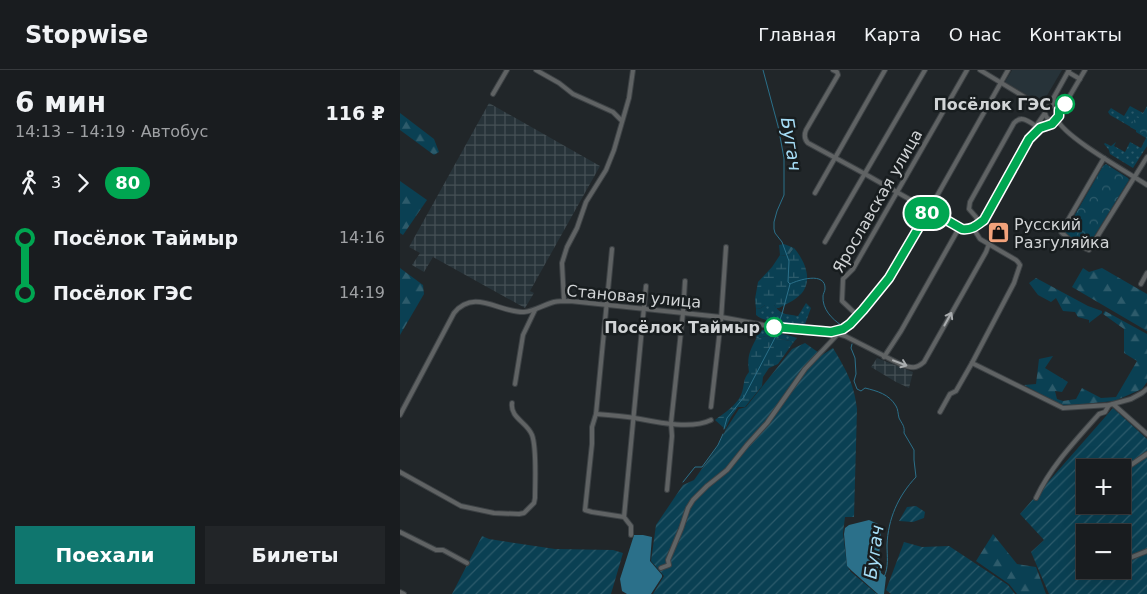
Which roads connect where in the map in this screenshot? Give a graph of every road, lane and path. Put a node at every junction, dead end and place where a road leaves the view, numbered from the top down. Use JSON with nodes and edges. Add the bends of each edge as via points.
{"nodes":[{"id":1,"x":507,"y":70,"type":"edge"},
{"id":2,"x":536,"y":70,"type":"edge"},
{"id":3,"x":633,"y":70,"type":"edge"},
{"id":4,"x":833,"y":70,"type":"edge"},
{"id":5,"x":885,"y":70,"type":"edge"},
{"id":6,"x":925,"y":70,"type":"edge"},
{"id":7,"x":967,"y":70,"type":"edge"},
{"id":8,"x":980,"y":70,"type":"edge"},
{"id":9,"x":1008,"y":70,"type":"edge"},
{"id":10,"x":1085,"y":70,"type":"edge"},
{"id":11,"x":1068,"y":71,"type":"edge"},
{"id":12,"x":1080,"y":79,"type":"junction"},
{"id":13,"x":1000,"y":82,"type":"junction"},
{"id":14,"x":493,"y":94,"type":"dead end"},
{"id":15,"x":1052,"y":106,"type":"junction"},
{"id":16,"x":1059,"y":110,"type":"junction"},
{"id":17,"x":1045,"y":111,"type":"junction"},
{"id":18,"x":1057,"y":119,"type":"junction"},
{"id":19,"x":622,"y":121,"type":"junction"},
{"id":20,"x":1036,"y":126,"type":"junction"},
{"id":21,"x":1029,"y":139,"type":"junction"},
{"id":22,"x":1147,"y":157,"type":"edge"},
{"id":23,"x":835,"y":158,"type":"junction"},
{"id":24,"x":1104,"y":158,"type":"junction"},
{"id":25,"x":865,"y":174,"type":"junction"},
{"id":26,"x":1134,"y":177,"type":"junction"},
{"id":27,"x":1147,"y":185,"type":"edge"},
{"id":28,"x":897,"y":192,"type":"junction"},
{"id":29,"x":815,"y":193,"type":"dead end"},
{"id":30,"x":929,"y":210,"type":"junction"},
{"id":31,"x":979,"y":224,"type":"junction"},
{"id":32,"x":959,"y":228,"type":"junction"},
{"id":33,"x":973,"y":228,"type":"junction"},
{"id":34,"x":825,"y":242,"type":"dead end"},
{"id":35,"x":989,"y":244,"type":"junction"},
{"id":36,"x":726,"y":247,"type":"dead end"},
{"id":37,"x":612,"y":249,"type":"dead end"},
{"id":38,"x":1147,"y":273,"type":"edge"},
{"id":39,"x":685,"y":281,"type":"dead end"},
{"id":40,"x":1141,"y":284,"type":"dead end"},
{"id":41,"x":646,"y":286,"type":"dead end"},
{"id":42,"x":564,"y":301,"type":"junction"},
{"id":43,"x":606,"y":305,"type":"junction"},
{"id":44,"x":645,"y":309,"type":"junction"},
{"id":45,"x":535,"y":310,"type":"junction"},
{"id":46,"x":683,"y":313,"type":"junction"},
{"id":47,"x":858,"y":316,"type":"junction"},
{"id":48,"x":721,"y":317,"type":"junction"},
{"id":49,"x":843,"y":329,"type":"junction"},
{"id":50,"x":831,"y":332,"type":"junction"},
{"id":51,"x":838,"y":334,"type":"junction"},
{"id":52,"x":845,"y":336,"type":"junction"},
{"id":53,"x":884,"y":357,"type":"junction"},
{"id":54,"x":972,"y":363,"type":"junction"},
{"id":55,"x":515,"y":384,"type":"dead end"},
{"id":56,"x":1147,"y":389,"type":"edge"},
{"id":57,"x":512,"y":403,"type":"dead end"},
{"id":58,"x":1111,"y":404,"type":"junction"},
{"id":59,"x":711,"y":407,"type":"dead end"},
{"id":60,"x":940,"y":412,"type":"dead end"},
{"id":61,"x":596,"y":414,"type":"junction"},
{"id":62,"x":400,"y":416,"type":"edge"},
{"id":63,"x":633,"y":418,"type":"junction"},
{"id":64,"x":711,"y":420,"type":"dead end"},
{"id":65,"x":671,"y":423,"type":"junction"},
{"id":66,"x":1147,"y":434,"type":"edge"},
{"id":67,"x":1147,"y":454,"type":"edge"},
{"id":68,"x":1131,"y":465,"type":"edge"},
{"id":69,"x":400,"y":472,"type":"edge"},
{"id":70,"x":667,"y":490,"type":"dead end"},
{"id":71,"x":1036,"y":498,"type":"dead end"},
{"id":72,"x":624,"y":517,"type":"junction"},
{"id":73,"x":400,"y":532,"type":"edge"},
{"id":74,"x":631,"y":535,"type":"dead end"},
{"id":75,"x":1147,"y":551,"type":"edge"},
{"id":76,"x":1131,"y":557,"type":"edge"},
{"id":77,"x":467,"y":563,"type":"dead end"},
{"id":78,"x":661,"y":568,"type":"dead end"},
{"id":79,"x":400,"y":592,"type":"edge"},
{"id":80,"x":404,"y":594,"type":"edge"}],
"edges":[{"from":1,"to":14,"type":"street"},
{"from":2,"to":19,"type":"street","via":[[573,94],[613,112]]},
{"from":3,"to":19,"type":"street"},
{"from":4,"to":23,"type":"street","via":[[838,75],[806,130],[805,138]]},
{"from":5,"to":23,"type":"street"},
{"from":6,"to":25,"type":"street"},
{"from":7,"to":28,"type":"street","name":"Ярославская улица"},
{"from":8,"to":13,"type":"street"},
{"from":9,"to":13,"type":"street"},
{"from":10,"to":12,"type":"street"},
{"from":11,"to":12,"type":"street"},
{"from":11,"to":15,"type":"street"},
{"from":12,"to":16,"type":"street"},
{"from":13,"to":17,"type":"street"},
{"from":13,"to":30,"type":"street"},
{"from":15,"to":16,"type":"street"},
{"from":15,"to":17,"type":"street"},
{"from":16,"to":18,"type":"street"},
{"from":17,"to":18,"type":"street","via":[[1049,120]]},
{"from":17,"to":20,"type":"street"},
{"from":18,"to":21,"type":"street","via":[[1040,128]]},
{"from":18,"to":24,"type":"street","via":[[1072,136]]},
{"from":19,"to":42,"type":"street","via":[[606,170],[586,202],[567,247],[562,264]]},
{"from":20,"to":21,"type":"street"},
{"from":20,"to":31,"type":"street","via":[[1022,119],[1014,123],[970,202],[969,209]]},
{"from":21,"to":31,"type":"street"},
{"from":22,"to":26,"type":"street"},
{"from":23,"to":25,"type":"street"},
{"from":23,"to":29,"type":"street"},
{"from":24,"to":26,"type":"street"},
{"from":24,"to":26,"type":"street","via":[[1061,232],[1072,243],[1089,250]]},
{"from":25,"to":28,"type":"street"},
{"from":25,"to":34,"type":"street"},
{"from":26,"to":27,"type":"street"},
{"from":28,"to":30,"type":"street"},
{"from":28,"to":47,"type":"street","name":"Ярославская улица","via":[[853,269],[843,279],[842,301]]},
{"from":30,"to":32,"type":"street"},
{"from":30,"to":47,"type":"street","via":[[889,278]]},
{"from":31,"to":33,"type":"street"},
{"from":32,"to":33,"type":"street"},
{"from":32,"to":53,"type":"street"},
{"from":33,"to":35,"type":"street"},
{"from":53,"to":35,"type":"street","name":"Становая улица","one_way":true,"via":[[912,367],[924,362]]},
{"from":35,"to":54,"type":"street","via":[[1020,265],[1014,283]]},
{"from":36,"to":48,"type":"street"},
{"from":37,"to":43,"type":"street"},
{"from":38,"to":40,"type":"street"},
{"from":39,"to":46,"type":"street"},
{"from":41,"to":44,"type":"street"},
{"from":42,"to":43,"type":"street","name":"Становая улица"},
{"from":42,"to":45,"type":"street","name":"Становая улица"},
{"from":43,"to":44,"type":"street","name":"Становая улица"},
{"from":43,"to":61,"type":"street"},
{"from":44,"to":46,"type":"street","name":"Становая улица"},
{"from":44,"to":63,"type":"street"},
{"from":45,"to":55,"type":"street","via":[[523,335]]},
{"from":45,"to":62,"type":"street","name":"Становая улица","via":[[517,312],[479,301],[460,306]]},
{"from":46,"to":48,"type":"street","name":"Становая улица"},
{"from":46,"to":65,"type":"street"},
{"from":47,"to":49,"type":"street"},
{"from":48,"to":50,"type":"street","name":"Становая улица","via":[[774,327]]},
{"from":48,"to":59,"type":"street"},
{"from":49,"to":50,"type":"street"},
{"from":49,"to":52,"type":"street"},
{"from":50,"to":51,"type":"street","name":"Становая улица"},
{"from":51,"to":52,"type":"street","name":"Становая улица"},
{"from":51,"to":78,"type":"street","via":[[805,369],[767,424],[728,470],[693,500],[668,560],[669,565]]},
{"from":52,"to":53,"type":"street","name":"Становая улица"},
{"from":54,"to":58,"type":"street","via":[[1063,408]]},
{"from":54,"to":60,"type":"street"},
{"from":56,"to":58,"type":"street"},
{"from":57,"to":69,"type":"street","via":[[513,413],[532,434],[535,454],[535,498],[524,513],[507,515],[461,506]]},
{"from":58,"to":66,"type":"street"},
{"from":58,"to":71,"type":"street","via":[[1065,452]]},
{"from":61,"to":63,"type":"street"},
{"from":61,"to":72,"type":"street","via":[[584,510]]},
{"from":63,"to":65,"type":"street"},
{"from":63,"to":72,"type":"street"},
{"from":64,"to":65,"type":"street","via":[[694,425]]},
{"from":65,"to":70,"type":"street"},
{"from":67,"to":68,"type":"street"},
{"from":72,"to":74,"type":"street","via":[[631,526]]},
{"from":73,"to":77,"type":"street"},
{"from":75,"to":76,"type":"street"},
{"from":79,"to":80,"type":"street"}]}
